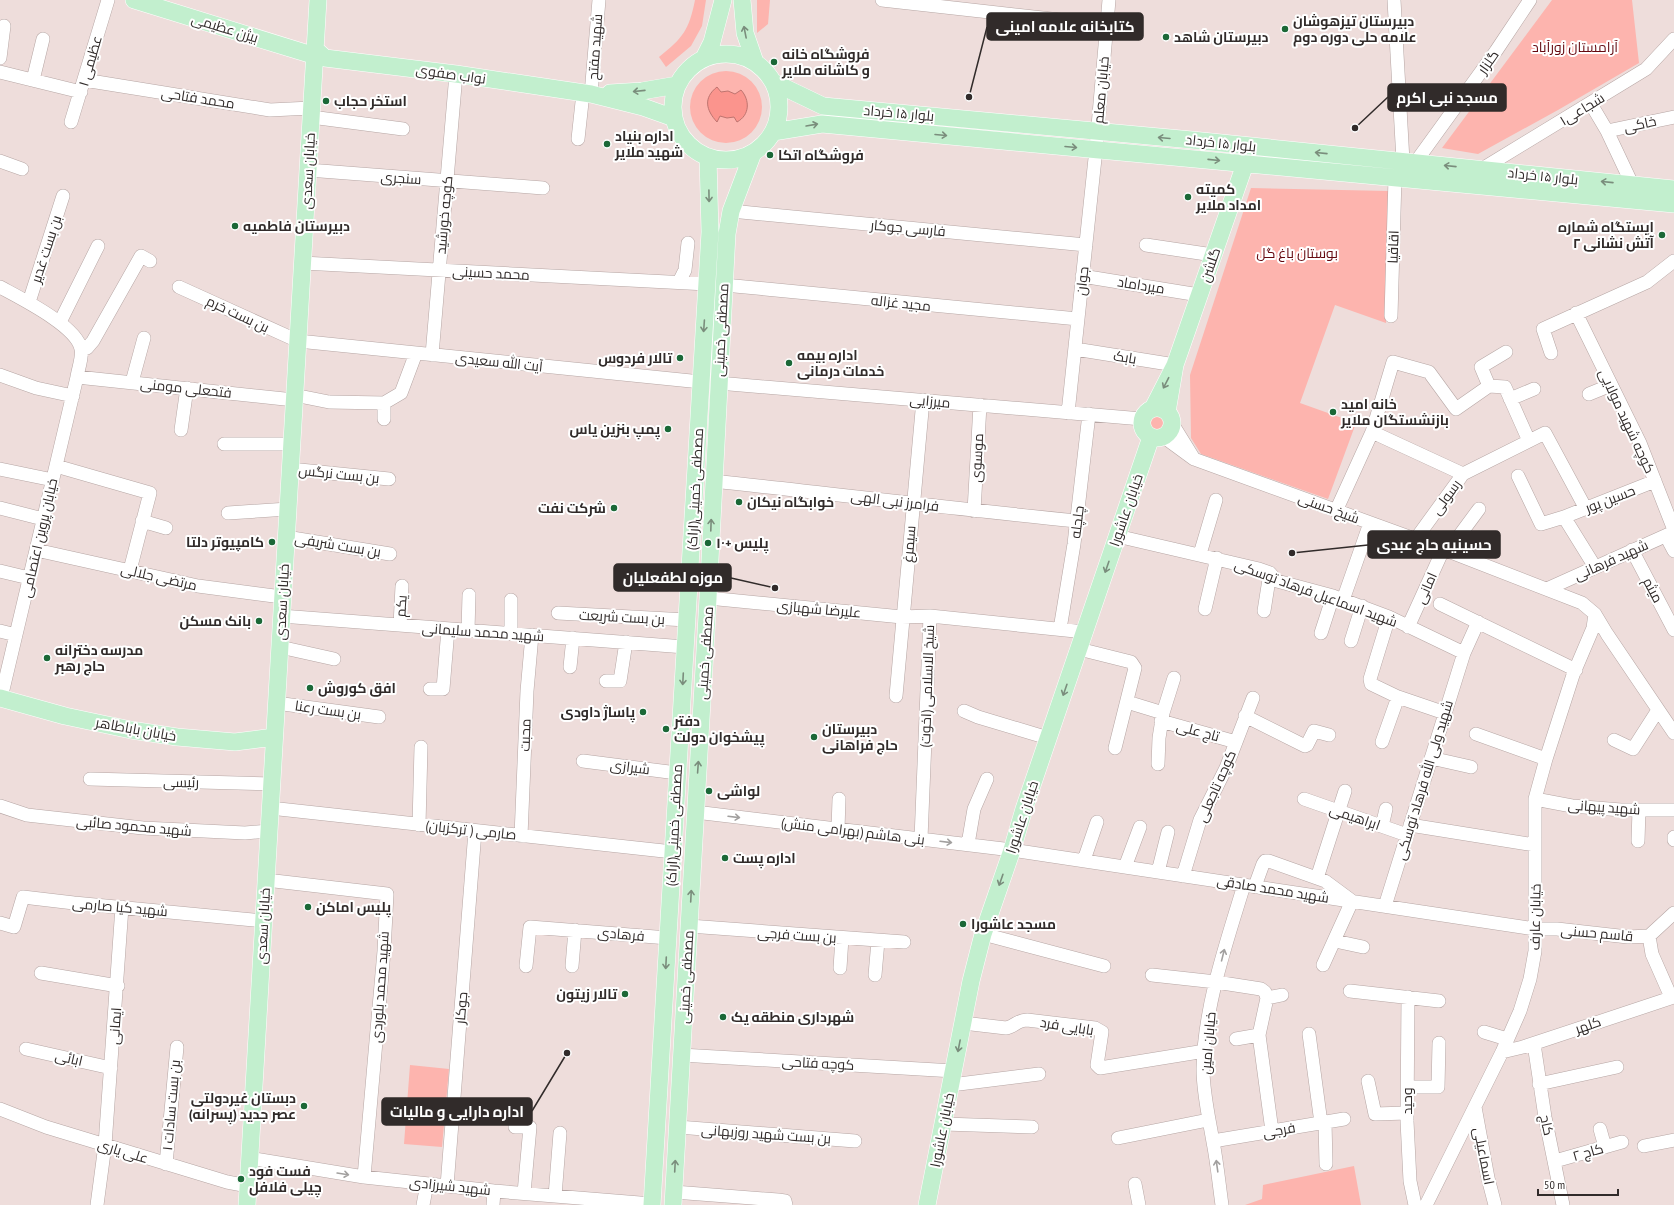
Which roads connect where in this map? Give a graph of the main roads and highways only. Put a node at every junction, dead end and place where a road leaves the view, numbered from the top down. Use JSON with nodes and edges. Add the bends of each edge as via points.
{"nodes":[{"id":1,"x":134,"y":0,"type":"edge"},
{"id":2,"x":318,"y":0,"type":"edge"},
{"id":3,"x":723,"y":0,"type":"edge"},
{"id":4,"x":742,"y":0,"type":"edge"},
{"id":5,"x":315,"y":49,"type":"junction"},
{"id":6,"x":704,"y":58,"type":"junction"},
{"id":7,"x":755,"y":62,"type":"junction"},
{"id":8,"x":773,"y":82,"type":"junction"},
{"id":9,"x":677,"y":85,"type":"junction"},
{"id":10,"x":587,"y":93,"type":"junction"},
{"id":11,"x":674,"y":118,"type":"junction"},
{"id":12,"x":773,"y":132,"type":"junction"},
{"id":13,"x":752,"y":153,"type":"junction"},
{"id":14,"x":708,"y":157,"type":"junction"},
{"id":15,"x":1245,"y":164,"type":"junction"},
{"id":16,"x":1671,"y":196,"type":"edge"},
{"id":17,"x":1158,"y":423,"type":"joint"},
{"id":18,"x":1,"y":698,"type":"edge"},
{"id":19,"x":274,"y":737,"type":"junction"},
{"id":20,"x":674,"y":1198,"type":"edge"},
{"id":21,"x":247,"y":1205,"type":"edge"},
{"id":22,"x":652,"y":1205,"type":"edge"},
{"id":23,"x":927,"y":1205,"type":"edge"}],
"edges":[{"from":1,"to":5,"type":"main road","name":"بیژن عظیمی","via":[[309,54]]},
{"from":2,"to":5,"type":"main road","name":"خیابان سعدی"},
{"from":3,"to":6,"type":"main road","via":[[712,42]]},
{"from":7,"to":4,"type":"main road","one_way":true,"via":[[745,33]]},
{"from":5,"to":10,"type":"main road","name":"نواب صفوی","via":[[325,58]]},
{"from":5,"to":19,"type":"main road","name":"خیابان سعدی"},
{"from":6,"to":7,"type":"main road","via":[[735,54]]},
{"from":6,"to":9,"type":"main road","via":[[693,65]]},
{"from":7,"to":8,"type":"main road","via":[[766,70]]},
{"from":8,"to":12,"type":"main road","via":[[779,98],[779,116]]},
{"from":16,"to":8,"type":"main road","name":"بلوار ۱۵ خرداد","one_way":true,"via":[[1632,184],[823,106]]},
{"from":9,"to":10,"type":"main road","one_way":true,"via":[[642,91]]},
{"from":9,"to":11,"type":"main road","via":[[673,101]]},
{"from":10,"to":11,"type":"main road","via":[[643,107]]},
{"from":11,"to":14,"type":"main road","via":[[686,142]]},
{"from":12,"to":13,"type":"main road","via":[[764,144]]},
{"from":12,"to":15,"type":"main road","name":"بلوار ۱۵ خرداد","one_way":true,"via":[[822,124]]},
{"from":13,"to":14,"type":"main road","via":[[731,160]]},
{"from":20,"to":13,"type":"main road","name":"مصطفی خمینی","one_way":true,"via":[[726,234],[731,211]]},
{"from":14,"to":22,"type":"main road","name":"مصطفی خمینی(اراک)","one_way":true,"via":[[710,232]]},
{"from":15,"to":16,"type":"main road","name":"بلوار ۱۵ خرداد","via":[[1395,178]]},
{"from":15,"to":17,"type":"main road","name":"گلشن","via":[[1175,365]]},
{"from":17,"to":23,"type":"main road","name":"خیابان عاشورا","one_way":true,"via":[[1117,536],[983,934]]},
{"from":18,"to":19,"type":"main road","name":"خیابان باباطاهر","via":[[65,716],[177,737],[235,742]]},
{"from":19,"to":21,"type":"main road","name":"خیابان سعدی"}]}
